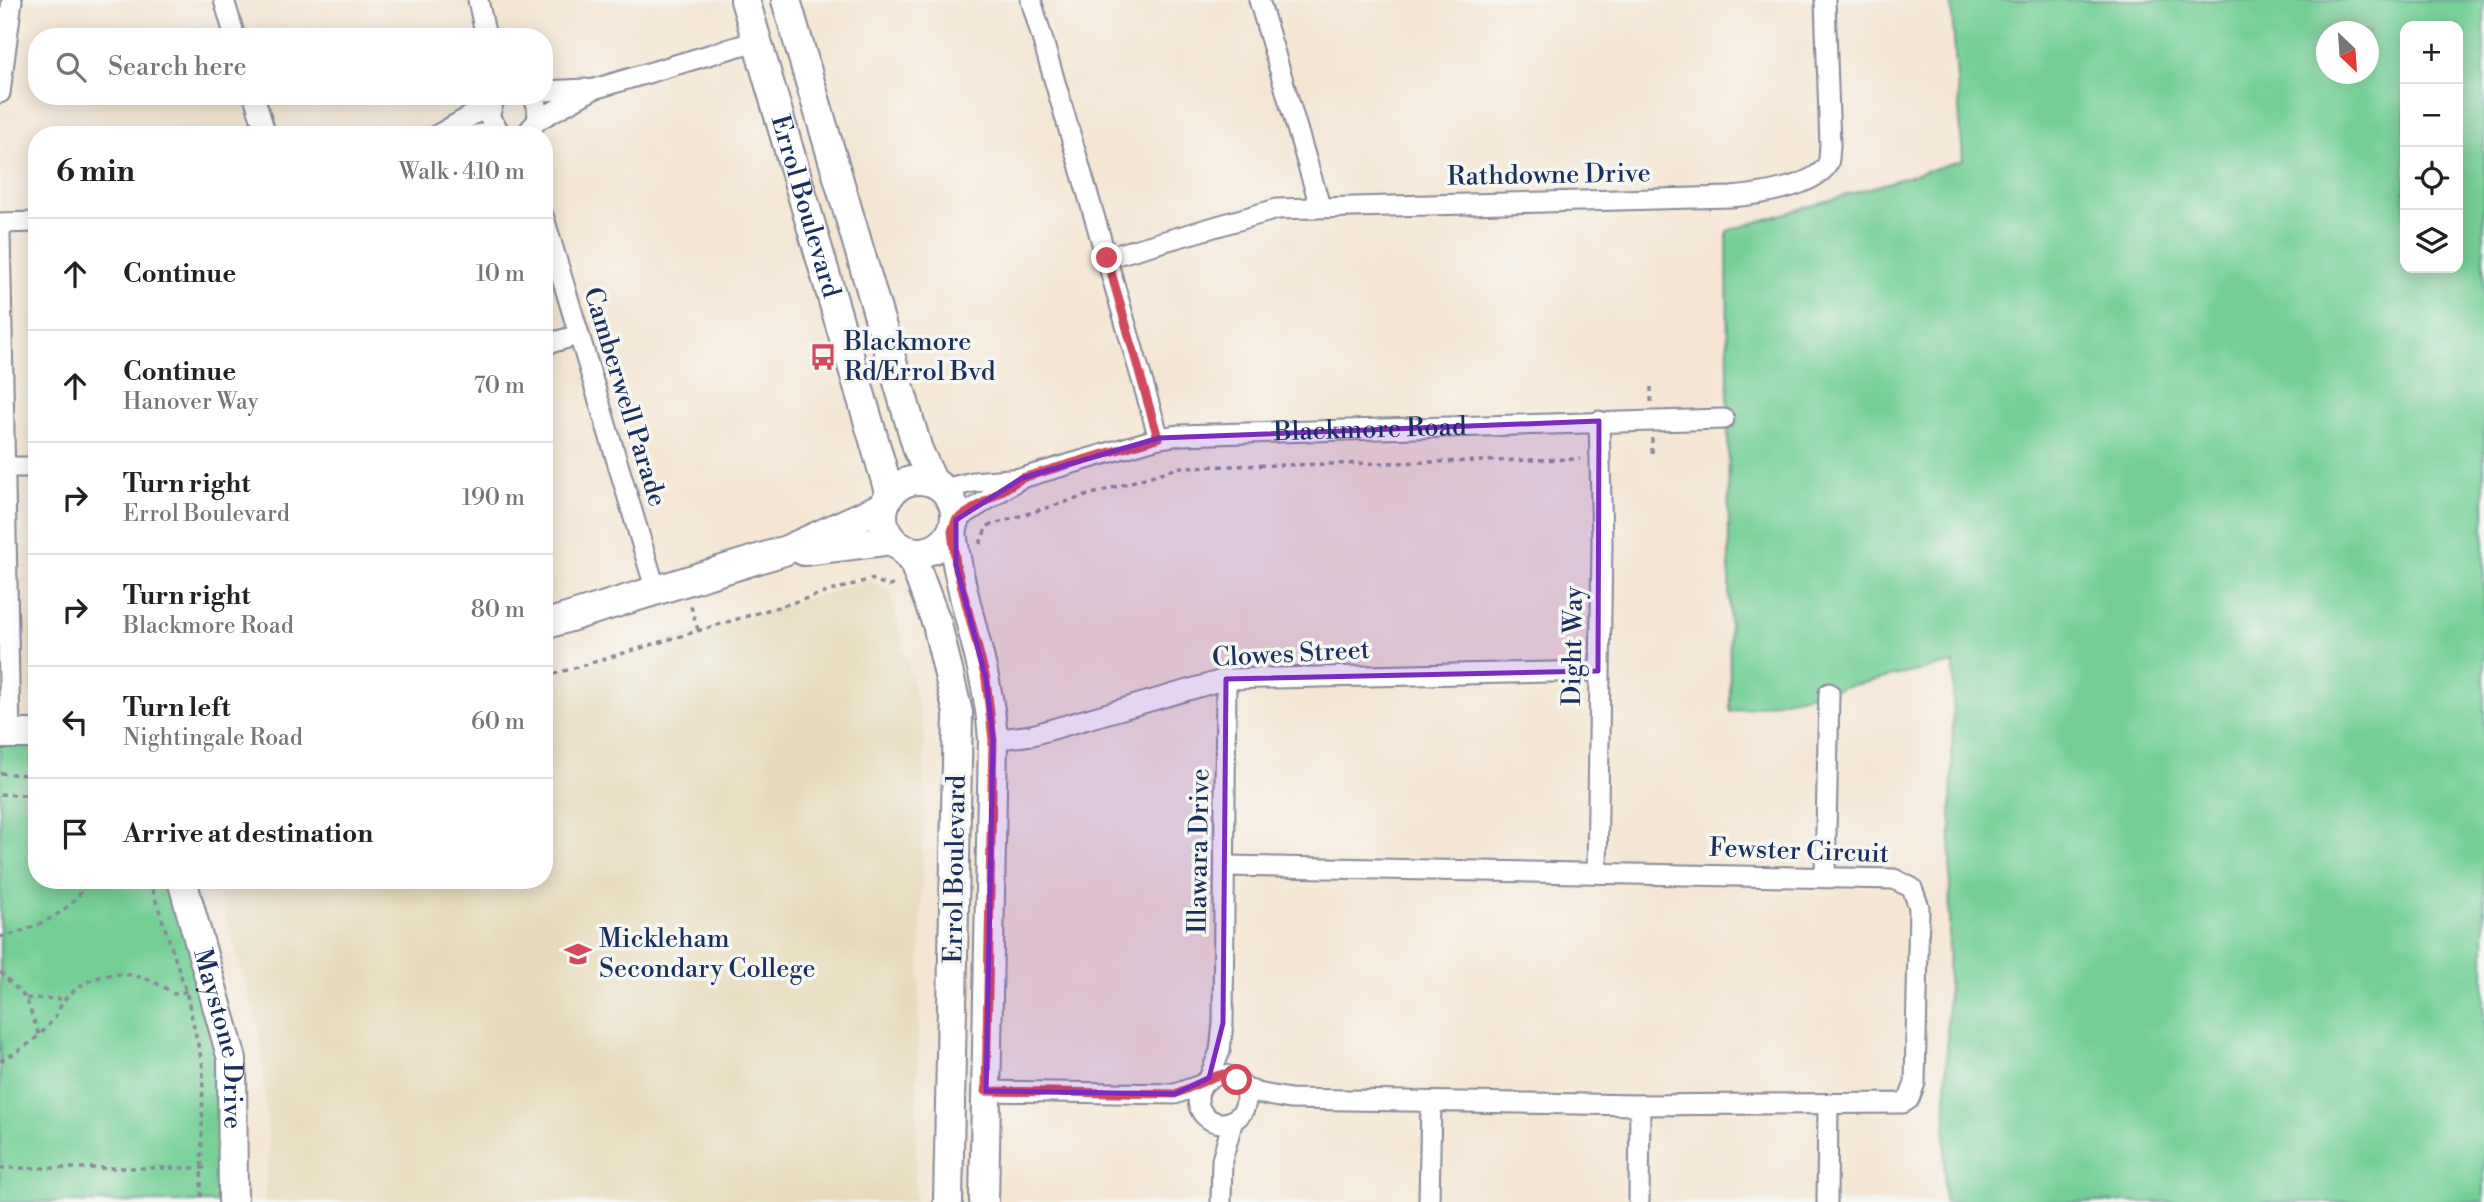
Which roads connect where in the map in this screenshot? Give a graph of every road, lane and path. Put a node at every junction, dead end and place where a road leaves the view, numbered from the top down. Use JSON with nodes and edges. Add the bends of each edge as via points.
{"nodes":[{"id":1,"x":12,"y":0,"type":"edge"},
{"id":2,"x":224,"y":0,"type":"edge"},
{"id":3,"x":745,"y":0,"type":"edge"},
{"id":4,"x":786,"y":0,"type":"edge"},
{"id":5,"x":1031,"y":0,"type":"edge"},
{"id":6,"x":1259,"y":0,"type":"edge"},
{"id":7,"x":1825,"y":0,"type":"edge"},
{"id":8,"x":481,"y":8,"type":"edge"},
{"id":9,"x":232,"y":28,"type":"edge"},
{"id":10,"x":484,"y":28,"type":"edge"},
{"id":11,"x":489,"y":28,"type":"edge"},
{"id":12,"x":3,"y":38,"type":"edge"},
{"id":13,"x":756,"y":41,"type":"junction"},
{"id":14,"x":594,"y":89,"type":"junction"},
{"id":15,"x":553,"y":91,"type":"edge"},
{"id":16,"x":0,"y":93,"type":"edge"},
{"id":17,"x":257,"y":105,"type":"edge"},
{"id":18,"x":484,"y":105,"type":"edge"},
{"id":19,"x":492,"y":105,"type":"edge"},
{"id":20,"x":537,"y":105,"type":"edge"},
{"id":21,"x":263,"y":126,"type":"edge"},
{"id":22,"x":451,"y":126,"type":"edge"},
{"id":23,"x":495,"y":126,"type":"edge"},
{"id":24,"x":534,"y":126,"type":"edge"},
{"id":25,"x":538,"y":126,"type":"edge"},
{"id":26,"x":1320,"y":206,"type":"junction"},
{"id":27,"x":28,"y":222,"type":"edge"},
{"id":28,"x":0,"y":223,"type":"edge"},
{"id":29,"x":0,"y":232,"type":"edge"},
{"id":30,"x":553,"y":249,"type":"edge"},
{"id":31,"x":1107,"y":258,"type":"junction"},
{"id":32,"x":578,"y":335,"type":"junction"},
{"id":33,"x":553,"y":342,"type":"edge"},
{"id":34,"x":1724,"y":419,"type":"dead end"},
{"id":35,"x":1599,"y":421,"type":"junction"},
{"id":36,"x":1158,"y":438,"type":"junction"},
{"id":37,"x":1600,"y":459,"type":"junction"},
{"id":38,"x":6,"y":467,"type":"junction"},
{"id":39,"x":28,"y":467,"type":"edge"},
{"id":40,"x":1022,"y":478,"type":"junction"},
{"id":41,"x":938,"y":486,"type":"junction"},
{"id":42,"x":887,"y":500,"type":"junction"},
{"id":43,"x":954,"y":526,"type":"junction"},
{"id":44,"x":897,"y":544,"type":"junction"},
{"id":45,"x":784,"y":551,"type":"junction"},
{"id":46,"x":956,"y":565,"type":"junction"},
{"id":47,"x":920,"y":577,"type":"junction"},
{"id":48,"x":656,"y":591,"type":"junction"},
{"id":49,"x":553,"y":622,"type":"edge"},
{"id":50,"x":1598,"y":671,"type":"junction"},
{"id":51,"x":553,"y":674,"type":"edge"},
{"id":52,"x":1226,"y":679,"type":"junction"},
{"id":53,"x":1829,"y":693,"type":"dead end"},
{"id":54,"x":16,"y":734,"type":"edge"},
{"id":55,"x":993,"y":740,"type":"junction"},
{"id":56,"x":0,"y":773,"type":"edge"},
{"id":57,"x":28,"y":775,"type":"edge"},
{"id":58,"x":0,"y":794,"type":"edge"},
{"id":59,"x":28,"y":796,"type":"edge"},
{"id":60,"x":1226,"y":866,"type":"junction"},
{"id":61,"x":1597,"y":872,"type":"junction"},
{"id":62,"x":1825,"y":876,"type":"junction"},
{"id":63,"x":80,"y":889,"type":"edge"},
{"id":64,"x":152,"y":889,"type":"edge"},
{"id":65,"x":185,"y":889,"type":"edge"},
{"id":66,"x":0,"y":937,"type":"edge"},
{"id":67,"x":0,"y":972,"type":"edge"},
{"id":68,"x":186,"y":991,"type":"junction"},
{"id":69,"x":215,"y":991,"type":"junction"},
{"id":70,"x":26,"y":998,"type":"junction"},
{"id":71,"x":64,"y":999,"type":"junction"},
{"id":72,"x":1223,"y":1023,"type":"junction"},
{"id":73,"x":39,"y":1035,"type":"junction"},
{"id":74,"x":0,"y":1061,"type":"edge"},
{"id":75,"x":1206,"y":1081,"type":"junction"},
{"id":76,"x":1240,"y":1083,"type":"junction"},
{"id":77,"x":986,"y":1091,"type":"junction"},
{"id":78,"x":1138,"y":1094,"type":"junction"},
{"id":79,"x":1290,"y":1099,"type":"junction"},
{"id":80,"x":1431,"y":1102,"type":"junction"},
{"id":81,"x":1640,"y":1105,"type":"junction"},
{"id":82,"x":1828,"y":1105,"type":"junction"},
{"id":83,"x":1206,"y":1117,"type":"junction"},
{"id":84,"x":1236,"y":1118,"type":"junction"},
{"id":85,"x":1222,"y":1160,"type":"junction"},
{"id":86,"x":0,"y":1168,"type":"edge"},
{"id":87,"x":203,"y":1168,"type":"junction"},
{"id":88,"x":234,"y":1168,"type":"junction"},
{"id":89,"x":201,"y":1202,"type":"edge"},
{"id":90,"x":233,"y":1202,"type":"edge"},
{"id":91,"x":948,"y":1202,"type":"edge"},
{"id":92,"x":984,"y":1202,"type":"edge"},
{"id":93,"x":1221,"y":1202,"type":"edge"},
{"id":94,"x":1429,"y":1202,"type":"edge"},
{"id":95,"x":1639,"y":1202,"type":"edge"},
{"id":96,"x":1827,"y":1202,"type":"edge"}],
"edges":[{"from":1,"to":12,"type":"street"},
{"from":2,"to":9,"type":"street"},
{"from":3,"to":13,"type":"street","name":"Errol Boulevard"},
{"from":4,"to":41,"type":"street","name":"Errol Boulevard","via":[[918,450]]},
{"from":5,"to":31,"type":"street"},
{"from":6,"to":26,"type":"street"},
{"from":7,"to":26,"type":"street","name":"Rathdowne Drive","via":[[1828,162],[1804,181],[1762,194],[1731,197]]},
{"from":8,"to":10,"type":"street"},
{"from":8,"to":11,"type":"street"},
{"from":12,"to":16,"type":"street"},
{"from":13,"to":14,"type":"street"},
{"from":13,"to":42,"type":"street","name":"Errol Boulevard"},
{"from":14,"to":15,"type":"street"},
{"from":14,"to":25,"type":"street"},
{"from":17,"to":21,"type":"street"},
{"from":18,"to":22,"type":"street"},
{"from":19,"to":23,"type":"street","via":[[489,117]]},
{"from":20,"to":24,"type":"street"},
{"from":26,"to":31,"type":"street","name":"Rathdowne Drive","via":[[1277,209]]},
{"from":27,"to":28,"type":"street"},
{"from":29,"to":38,"type":"street"},
{"from":30,"to":32,"type":"street","name":"Camberwell Parade"},
{"from":31,"to":36,"type":"street"},
{"from":32,"to":33,"type":"street"},
{"from":32,"to":48,"type":"street","name":"Camberwell Parade"},
{"from":34,"to":35,"type":"street","name":"Blackmore Road"},
{"from":35,"to":36,"type":"street","name":"Blackmore Road"},
{"from":35,"to":37,"type":"street","name":"Dight Way"},
{"from":36,"to":40,"type":"street","name":"Blackmore Road"},
{"from":37,"to":46,"type":"path","via":[[1181,467],[987,526],[979,556]]},
{"from":37,"to":50,"type":"street","name":"Dight Way"},
{"from":38,"to":39,"type":"street"},
{"from":38,"to":54,"type":"street"},
{"from":40,"to":41,"type":"street","name":"Blackmore Road"},
{"from":40,"to":43,"type":"street","name":"Blackmore Road"},
{"from":41,"to":42,"type":"street","via":[[910,481]]},
{"from":41,"to":43,"type":"street","via":[[955,508]]},
{"from":42,"to":44,"type":"street","via":[[886,530]]},
{"from":42,"to":45,"type":"street"},
{"from":43,"to":44,"type":"street","via":[[937,548],[913,552]]},
{"from":43,"to":46,"type":"street","name":"Errol Boulevard"},
{"from":44,"to":45,"type":"street"},
{"from":44,"to":47,"type":"street","name":"Errol Boulevard"},
{"from":45,"to":48,"type":"street"},
{"from":46,"to":55,"type":"street","name":"Errol Boulevard","via":[[986,679]]},
{"from":47,"to":51,"type":"path","via":[[889,586],[871,579]]},
{"from":47,"to":91,"type":"street","name":"Errol Boulevard","via":[[944,649],[958,713]]},
{"from":48,"to":49,"type":"street"},
{"from":50,"to":52,"type":"street","name":"Clowes Street"},
{"from":50,"to":61,"type":"street","name":"Dight Way"},
{"from":52,"to":55,"type":"street","name":"Clowes Street","via":[[1032,735]]},
{"from":52,"to":60,"type":"street","name":"Illawara Drive"},
{"from":53,"to":62,"type":"street"},
{"from":55,"to":77,"type":"street","name":"Errol Boulevard"},
{"from":56,"to":57,"type":"path"},
{"from":58,"to":59,"type":"path"},
{"from":60,"to":61,"type":"street","name":"Fewster Circuit"},
{"from":60,"to":72,"type":"street","name":"Illawara Drive"},
{"from":61,"to":62,"type":"street","name":"Fewster Circuit"},
{"from":62,"to":82,"type":"street","name":"Fewster Circuit","via":[[1904,882],[1917,897],[1919,908],[1913,1092],[1903,1103]]},
{"from":63,"to":66,"type":"path","via":[[55,916]]},
{"from":64,"to":68,"type":"path"},
{"from":65,"to":69,"type":"street","name":"Maystone Drive"},
{"from":67,"to":70,"type":"path"},
{"from":68,"to":69,"type":"path"},
{"from":68,"to":71,"type":"path","via":[[174,995],[154,980],[126,972],[89,979]]},
{"from":68,"to":87,"type":"path","via":[[202,1067]]},
{"from":69,"to":88,"type":"street","name":"Maystone Drive","via":[[232,1059]]},
{"from":70,"to":71,"type":"path"},
{"from":70,"to":73,"type":"path"},
{"from":71,"to":73,"type":"path"},
{"from":72,"to":75,"type":"street","name":"Illawara Drive","via":[[1220,1051]]},
{"from":72,"to":76,"type":"street","name":"Illawara Drive","via":[[1225,1050]]},
{"from":73,"to":74,"type":"path"},
{"from":75,"to":76,"type":"street","via":[[1223,1074]]},
{"from":75,"to":78,"type":"street","via":[[1175,1094]]},
{"from":75,"to":83,"type":"street","via":[[1198,1099]]},
{"from":76,"to":79,"type":"street","name":"Fewster Circuit"},
{"from":76,"to":84,"type":"street","via":[[1246,1101]]},
{"from":77,"to":78,"type":"street"},
{"from":77,"to":92,"type":"street","name":"Errol Boulevard"},
{"from":78,"to":83,"type":"street","via":[[1174,1101]]},
{"from":79,"to":80,"type":"street","name":"Fewster Circuit"},
{"from":79,"to":84,"type":"street","name":"Fewster Circuit","via":[[1266,1102]]},
{"from":80,"to":81,"type":"street","name":"Fewster Circuit"},
{"from":80,"to":94,"type":"street"},
{"from":81,"to":82,"type":"street","name":"Fewster Circuit"},
{"from":81,"to":95,"type":"street"},
{"from":82,"to":96,"type":"street"},
{"from":83,"to":84,"type":"street","via":[[1217,1123]]},
{"from":83,"to":85,"type":"street","via":[[1218,1139]]},
{"from":84,"to":85,"type":"street"},
{"from":85,"to":93,"type":"street"},
{"from":86,"to":87,"type":"path"},
{"from":87,"to":88,"type":"path"},
{"from":87,"to":89,"type":"path"},
{"from":88,"to":90,"type":"street","name":"Maystone Drive"}]}
